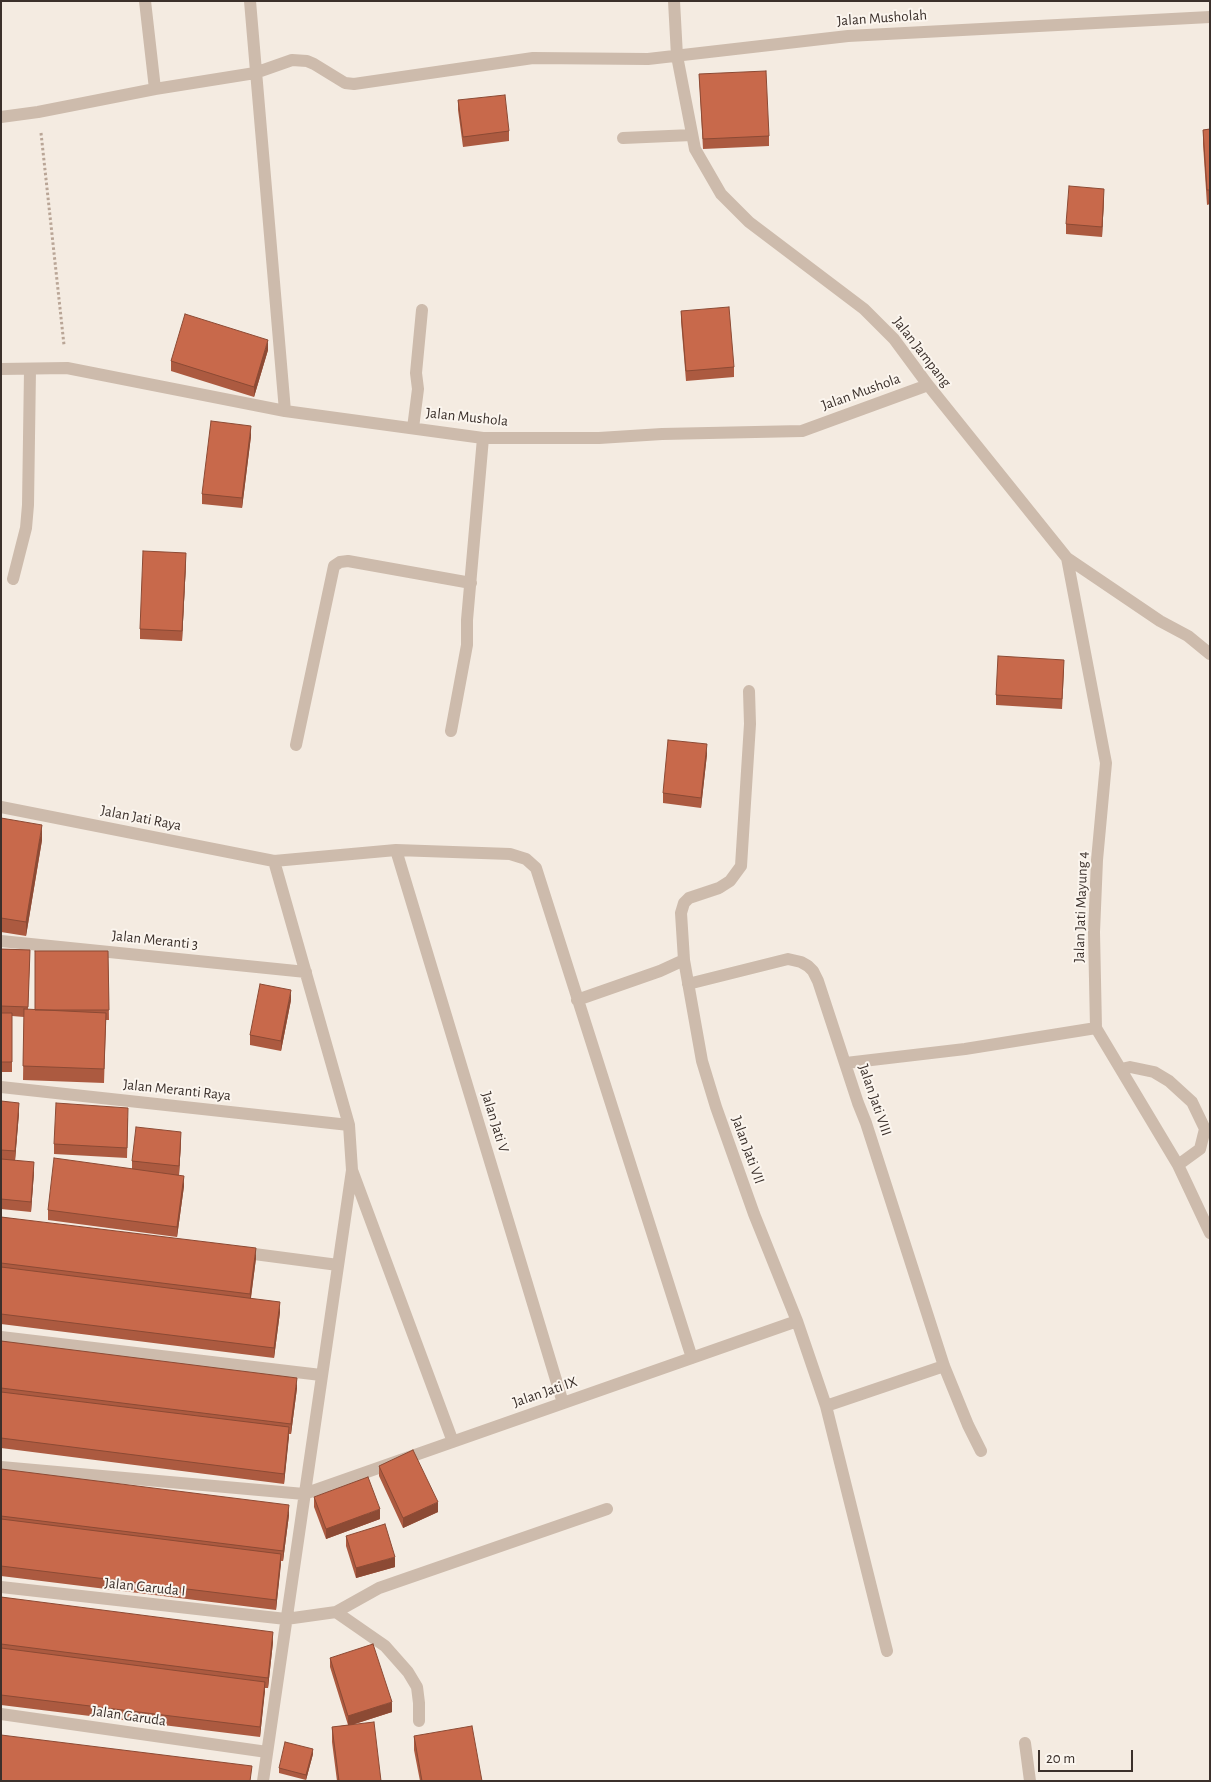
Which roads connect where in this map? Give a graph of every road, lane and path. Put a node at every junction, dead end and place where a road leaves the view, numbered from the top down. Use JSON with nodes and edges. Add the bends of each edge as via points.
{"nodes":[{"id":1,"x":145,"y":1,"type":"edge"},
{"id":2,"x":250,"y":1,"type":"edge"},
{"id":3,"x":674,"y":1,"type":"edge"},
{"id":4,"x":1210,"y":17,"type":"edge"},
{"id":5,"x":677,"y":56,"type":"junction"},
{"id":6,"x":255,"y":72,"type":"junction"},
{"id":7,"x":156,"y":89,"type":"junction"},
{"id":8,"x":38,"y":112,"type":"junction"},
{"id":9,"x":1,"y":117,"type":"edge"},
{"id":10,"x":692,"y":135,"type":"junction"},
{"id":11,"x":623,"y":138,"type":"dead end"},
{"id":12,"x":422,"y":310,"type":"dead end"},
{"id":13,"x":67,"y":368,"type":"junction"},
{"id":14,"x":1,"y":369,"type":"edge"},
{"id":15,"x":30,"y":370,"type":"junction"},
{"id":16,"x":928,"y":385,"type":"junction"},
{"id":17,"x":285,"y":411,"type":"junction"},
{"id":18,"x":413,"y":428,"type":"junction"},
{"id":19,"x":483,"y":438,"type":"junction"},
{"id":20,"x":1067,"y":558,"type":"junction"},
{"id":21,"x":13,"y":579,"type":"dead end"},
{"id":22,"x":471,"y":583,"type":"junction"},
{"id":23,"x":1210,"y":654,"type":"edge"},
{"id":24,"x":749,"y":691,"type":"dead end"},
{"id":25,"x":451,"y":731,"type":"dead end"},
{"id":26,"x":296,"y":745,"type":"dead end"},
{"id":27,"x":1,"y":807,"type":"edge"},
{"id":28,"x":396,"y":850,"type":"junction"},
{"id":29,"x":274,"y":861,"type":"junction"},
{"id":30,"x":1,"y":941,"type":"edge"},
{"id":31,"x":684,"y":960,"type":"junction"},
{"id":32,"x":306,"y":972,"type":"junction"},
{"id":33,"x":688,"y":984,"type":"junction"},
{"id":34,"x":577,"y":1000,"type":"junction"},
{"id":35,"x":1096,"y":1028,"type":"junction"},
{"id":36,"x":846,"y":1063,"type":"junction"},
{"id":37,"x":1121,"y":1069,"type":"junction"},
{"id":38,"x":1,"y":1087,"type":"edge"},
{"id":39,"x":350,"y":1126,"type":"junction"},
{"id":40,"x":1178,"y":1165,"type":"junction"},
{"id":41,"x":352,"y":1170,"type":"junction"},
{"id":42,"x":1210,"y":1233,"type":"edge"},
{"id":43,"x":229,"y":1251,"type":"edge"},
{"id":44,"x":338,"y":1265,"type":"junction"},
{"id":45,"x":797,"y":1321,"type":"junction"},
{"id":46,"x":1,"y":1337,"type":"edge"},
{"id":47,"x":692,"y":1358,"type":"junction"},
{"id":48,"x":944,"y":1366,"type":"junction"},
{"id":49,"x":322,"y":1375,"type":"junction"},
{"id":50,"x":563,"y":1403,"type":"junction"},
{"id":51,"x":826,"y":1406,"type":"junction"},
{"id":52,"x":453,"y":1442,"type":"junction"},
{"id":53,"x":981,"y":1451,"type":"dead end"},
{"id":54,"x":1,"y":1467,"type":"edge"},
{"id":55,"x":304,"y":1494,"type":"junction"},
{"id":56,"x":607,"y":1509,"type":"dead end"},
{"id":57,"x":1,"y":1588,"type":"edge"},
{"id":58,"x":336,"y":1612,"type":"junction"},
{"id":59,"x":286,"y":1619,"type":"junction"},
{"id":60,"x":887,"y":1651,"type":"dead end"},
{"id":61,"x":1,"y":1714,"type":"edge"},
{"id":62,"x":418,"y":1721,"type":"dead end"},
{"id":63,"x":1025,"y":1744,"type":"dead end"},
{"id":64,"x":267,"y":1752,"type":"junction"},
{"id":65,"x":263,"y":1781,"type":"edge"},
{"id":66,"x":1030,"y":1781,"type":"edge"}],
"edges":[{"from":1,"to":7,"type":"street"},
{"from":2,"to":6,"type":"street"},
{"from":3,"to":5,"type":"street","name":"Jalan Jampang"},
{"from":4,"to":5,"type":"street","name":"Jalan Musholah","via":[[848,36]]},
{"from":5,"to":6,"type":"street","name":"Jalan Musholah","via":[[648,59],[533,58],[354,84],[345,83],[307,61],[292,60]]},
{"from":5,"to":10,"type":"street","name":"Jalan Jampang"},
{"from":6,"to":7,"type":"street","name":"Jalan Musholah"},
{"from":6,"to":17,"type":"street"},
{"from":7,"to":8,"type":"street","name":"Jalan Musholah"},
{"from":8,"to":9,"type":"street","name":"Jalan Musholah"},
{"from":8,"to":13,"type":"path"},
{"from":10,"to":11,"type":"street"},
{"from":10,"to":16,"type":"street","name":"Jalan Jampang","via":[[695,149],[720,194],[750,222],[864,309],[894,339]]},
{"from":12,"to":18,"type":"street"},
{"from":13,"to":15,"type":"street","name":"Jalan Mushola"},
{"from":13,"to":17,"type":"street","name":"Jalan Mushola"},
{"from":14,"to":15,"type":"street","name":"Jalan Mushola"},
{"from":15,"to":21,"type":"street","via":[[28,505],[26,528]]},
{"from":16,"to":19,"type":"street","name":"Jalan Mushola","via":[[802,431],[599,438]]},
{"from":16,"to":20,"type":"street","name":"Jalan Jampang"},
{"from":17,"to":18,"type":"street","name":"Jalan Mushola"},
{"from":18,"to":19,"type":"street","name":"Jalan Mushola"},
{"from":19,"to":22,"type":"street"},
{"from":20,"to":23,"type":"street","name":"Jalan Jampang","via":[[1160,621],[1188,636]]},
{"from":20,"to":35,"type":"street","name":"Jalan Jati Mayung 4","via":[[1106,763],[1097,860]]},
{"from":22,"to":25,"type":"street","via":[[467,645]]},
{"from":22,"to":26,"type":"street","via":[[348,561],[334,566]]},
{"from":24,"to":31,"type":"street","name":"Jalan Jati VII","via":[[742,866],[730,881],[684,903]]},
{"from":27,"to":29,"type":"street","name":"Jalan Jati Raya"},
{"from":28,"to":29,"type":"street","name":"Jalan Jati Raya"},
{"from":28,"to":34,"type":"street","name":"Jalan Jati Raya","via":[[510,854],[526,859],[536,868]]},
{"from":28,"to":50,"type":"street","name":"Jalan Jati V"},
{"from":29,"to":32,"type":"street"},
{"from":30,"to":32,"type":"street","name":"Jalan Meranti 3"},
{"from":31,"to":33,"type":"street","name":"Jalan Jati VII"},
{"from":31,"to":34,"type":"street"},
{"from":32,"to":39,"type":"street"},
{"from":33,"to":36,"type":"street","name":"Jalan Jati VIII","via":[[788,959],[801,962],[808,966],[818,981]]},
{"from":33,"to":45,"type":"street","name":"Jalan Jati VII","via":[[702,1061],[716,1106],[754,1214]]},
{"from":34,"to":47,"type":"street","name":"Jalan Jati Raya"},
{"from":35,"to":36,"type":"street"},
{"from":35,"to":37,"type":"street"},
{"from":36,"to":48,"type":"street","name":"Jalan Jati VIII"},
{"from":37,"to":40,"type":"street"},
{"from":37,"to":40,"type":"street","via":[[1130,1067],[1154,1072],[1192,1102],[1205,1129],[1200,1149]]},
{"from":38,"to":39,"type":"street","name":"Jalan Meranti Raya"},
{"from":39,"to":41,"type":"street"},
{"from":40,"to":42,"type":"street"},
{"from":41,"to":44,"type":"street"},
{"from":41,"to":52,"type":"street"},
{"from":43,"to":44,"type":"street"},
{"from":44,"to":49,"type":"street"},
{"from":45,"to":47,"type":"street","name":"Jalan Jati IX"},
{"from":45,"to":51,"type":"street","name":"Jalan Jati VII"},
{"from":46,"to":49,"type":"street"},
{"from":47,"to":50,"type":"street","name":"Jalan Jati IX"},
{"from":48,"to":51,"type":"street"},
{"from":48,"to":53,"type":"street","name":"Jalan Jati VIII"},
{"from":49,"to":55,"type":"street"},
{"from":50,"to":52,"type":"street","name":"Jalan Jati IX"},
{"from":51,"to":60,"type":"street","name":"Jalan Jati VII"},
{"from":52,"to":55,"type":"street","name":"Jalan Jati IX"},
{"from":54,"to":55,"type":"street"},
{"from":55,"to":59,"type":"street"},
{"from":56,"to":58,"type":"street","via":[[379,1588]]},
{"from":57,"to":59,"type":"street","name":"Jalan Garuda I"},
{"from":58,"to":59,"type":"street","name":"Jalan Garuda I"},
{"from":58,"to":62,"type":"street","via":[[385,1646],[408,1672],[417,1686],[420,1703]]},
{"from":59,"to":64,"type":"street"},
{"from":61,"to":64,"type":"street","name":"Jalan Garuda"},
{"from":63,"to":66,"type":"street"},
{"from":64,"to":65,"type":"street"}]}
